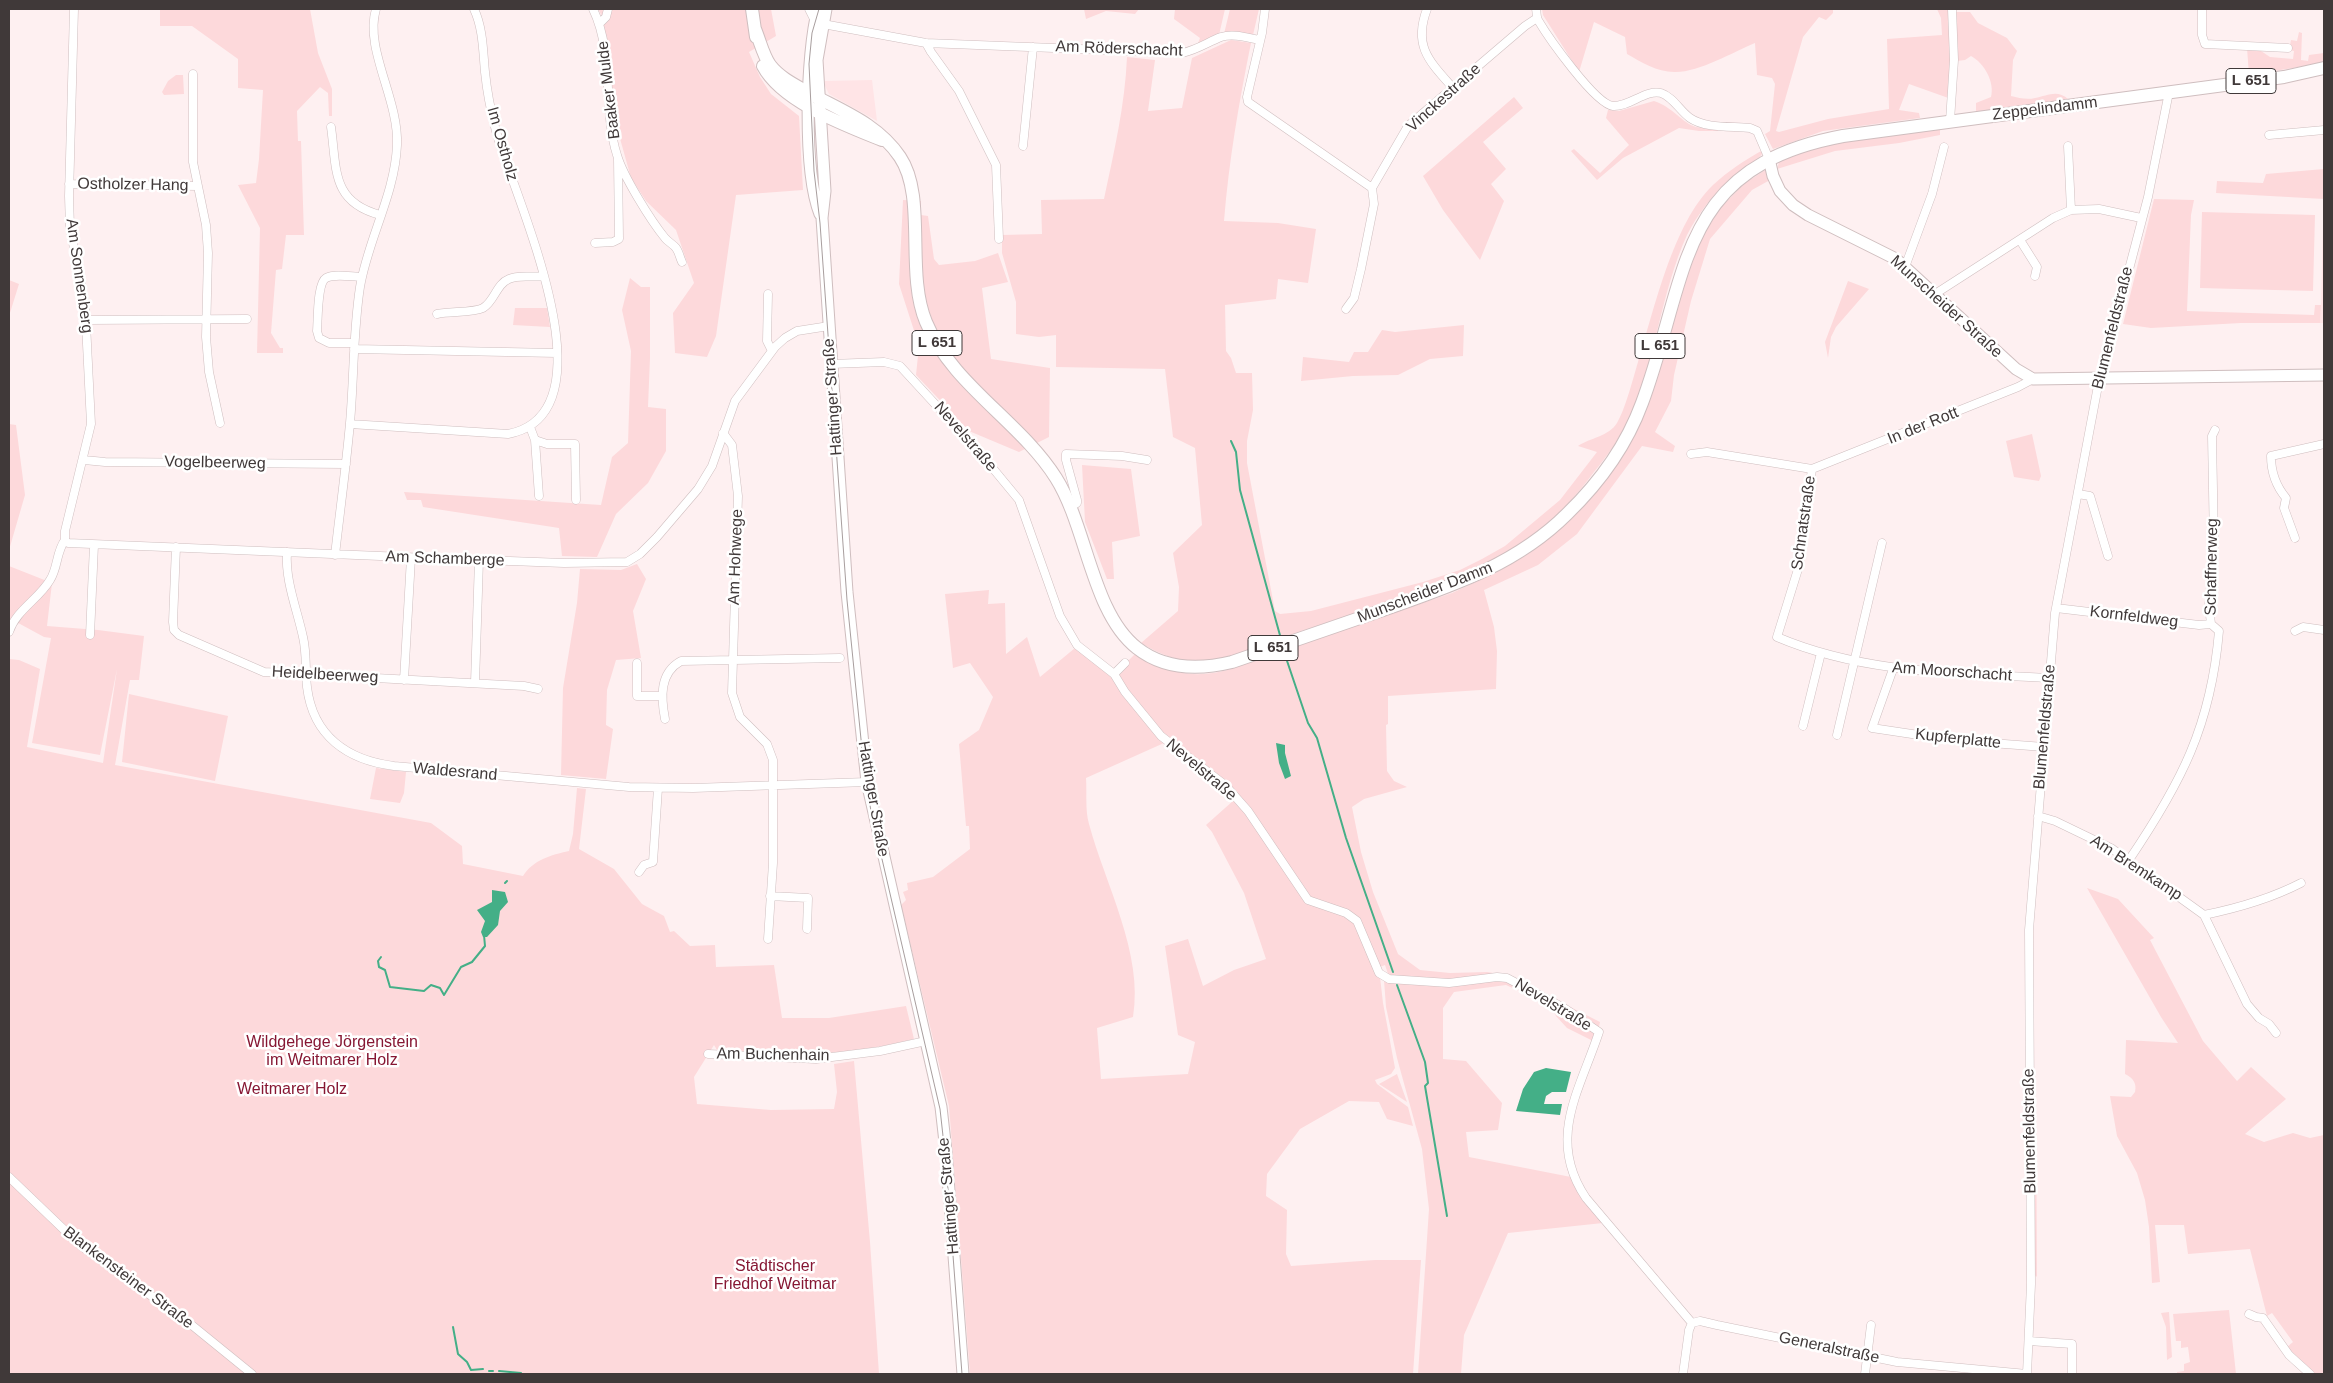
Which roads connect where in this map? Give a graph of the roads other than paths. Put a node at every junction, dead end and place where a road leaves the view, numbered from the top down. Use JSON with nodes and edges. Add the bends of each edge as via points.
{"nodes":[{"id":1,"x":74,"y":9,"type":"edge"},
{"id":2,"x":376,"y":9,"type":"edge"},
{"id":3,"x":474,"y":9,"type":"edge"},
{"id":4,"x":593,"y":9,"type":"edge"},
{"id":5,"x":608,"y":9,"type":"edge"},
{"id":6,"x":752,"y":9,"type":"edge"},
{"id":7,"x":809,"y":9,"type":"edge"},
{"id":8,"x":818,"y":9,"type":"edge"},
{"id":9,"x":826,"y":9,"type":"edge"},
{"id":10,"x":1265,"y":9,"type":"edge"},
{"id":11,"x":1427,"y":9,"type":"edge"},
{"id":12,"x":1536,"y":9,"type":"edge"},
{"id":13,"x":1952,"y":9,"type":"edge"},
{"id":14,"x":2202,"y":9,"type":"edge"},
{"id":15,"x":1537,"y":18,"type":"junction"},
{"id":16,"x":600,"y":22,"type":"junction"},
{"id":17,"x":819,"y":22,"type":"junction"},
{"id":18,"x":755,"y":29,"type":"junction"},
{"id":19,"x":1260,"y":40,"type":"junction"},
{"id":20,"x":926,"y":43,"type":"junction"},
{"id":21,"x":1034,"y":47,"type":"junction"},
{"id":22,"x":2288,"y":48,"type":"dead end"},
{"id":23,"x":2324,"y":68,"type":"edge"},
{"id":24,"x":193,"y":74,"type":"dead end"},
{"id":25,"x":1453,"y":88,"type":"junction"},
{"id":26,"x":2169,"y":92,"type":"junction"},
{"id":27,"x":815,"y":102,"type":"junction"},
{"id":28,"x":1950,"y":121,"type":"junction"},
{"id":29,"x":842,"y":122,"type":"junction"},
{"id":30,"x":331,"y":126,"type":"dead end"},
{"id":31,"x":2324,"y":130,"type":"edge"},
{"id":32,"x":2268,"y":135,"type":"dead end"},
{"id":33,"x":886,"y":142,"type":"junction"},
{"id":34,"x":822,"y":146,"type":"junction"},
{"id":35,"x":1023,"y":146,"type":"dead end"},
{"id":36,"x":2068,"y":146,"type":"dead end"},
{"id":37,"x":1944,"y":147,"type":"dead end"},
{"id":38,"x":618,"y":157,"type":"junction"},
{"id":39,"x":1770,"y":159,"type":"junction"},
{"id":40,"x":69,"y":184,"type":"junction"},
{"id":41,"x":197,"y":186,"type":"junction"},
{"id":42,"x":1372,"y":188,"type":"junction"},
{"id":43,"x":2071,"y":210,"type":"junction"},
{"id":44,"x":380,"y":215,"type":"junction"},
{"id":45,"x":822,"y":218,"type":"junction"},
{"id":46,"x":2141,"y":218,"type":"junction"},
{"id":47,"x":999,"y":239,"type":"dead end"},
{"id":48,"x":2020,"y":240,"type":"junction"},
{"id":49,"x":595,"y":243,"type":"dead end"},
{"id":50,"x":682,"y":262,"type":"dead end"},
{"id":51,"x":1905,"y":267,"type":"junction"},
{"id":52,"x":362,"y":276,"type":"junction"},
{"id":53,"x":544,"y":276,"type":"junction"},
{"id":54,"x":2035,"y":276,"type":"dead end"},
{"id":55,"x":768,"y":294,"type":"dead end"},
{"id":56,"x":1935,"y":294,"type":"junction"},
{"id":57,"x":1346,"y":310,"type":"dead end"},
{"id":58,"x":437,"y":314,"type":"dead end"},
{"id":59,"x":205,"y":319,"type":"junction"},
{"id":60,"x":247,"y":319,"type":"dead end"},
{"id":61,"x":87,"y":320,"type":"junction"},
{"id":62,"x":828,"y":326,"type":"junction"},
{"id":63,"x":354,"y":346,"type":"junction"},
{"id":64,"x":772,"y":351,"type":"junction"},
{"id":65,"x":557,"y":354,"type":"junction"},
{"id":66,"x":831,"y":364,"type":"junction"},
{"id":67,"x":2324,"y":375,"type":"edge"},
{"id":68,"x":2101,"y":378,"type":"junction"},
{"id":69,"x":2033,"y":379,"type":"junction"},
{"id":70,"x":220,"y":423,"type":"dead end"},
{"id":71,"x":350,"y":424,"type":"junction"},
{"id":72,"x":530,"y":427,"type":"junction"},
{"id":73,"x":2215,"y":430,"type":"dead end"},
{"id":74,"x":723,"y":433,"type":"junction"},
{"id":75,"x":534,"y":440,"type":"junction"},
{"id":76,"x":2324,"y":444,"type":"edge"},
{"id":77,"x":718,"y":447,"type":"junction"},
{"id":78,"x":1691,"y":454,"type":"dead end"},
{"id":79,"x":734,"y":455,"type":"junction"},
{"id":80,"x":84,"y":460,"type":"junction"},
{"id":81,"x":1147,"y":460,"type":"dead end"},
{"id":82,"x":346,"y":464,"type":"junction"},
{"id":83,"x":1812,"y":469,"type":"junction"},
{"id":84,"x":2078,"y":494,"type":"junction"},
{"id":85,"x":539,"y":496,"type":"dead end"},
{"id":86,"x":576,"y":500,"type":"dead end"},
{"id":87,"x":1070,"y":507,"type":"junction"},
{"id":88,"x":2295,"y":538,"type":"dead end"},
{"id":89,"x":65,"y":540,"type":"junction"},
{"id":90,"x":1882,"y":544,"type":"dead end"},
{"id":91,"x":94,"y":545,"type":"junction"},
{"id":92,"x":176,"y":548,"type":"junction"},
{"id":93,"x":287,"y":552,"type":"junction"},
{"id":94,"x":336,"y":555,"type":"junction"},
{"id":95,"x":2108,"y":556,"type":"dead end"},
{"id":96,"x":411,"y":558,"type":"junction"},
{"id":97,"x":479,"y":560,"type":"junction"},
{"id":98,"x":2056,"y":608,"type":"junction"},
{"id":99,"x":2211,"y":624,"type":"junction"},
{"id":100,"x":2324,"y":630,"type":"edge"},
{"id":101,"x":2295,"y":631,"type":"dead end"},
{"id":102,"x":9,"y":632,"type":"edge"},
{"id":103,"x":90,"y":635,"type":"dead end"},
{"id":104,"x":1777,"y":637,"type":"joint"},
{"id":105,"x":1821,"y":652,"type":"junction"},
{"id":106,"x":840,"y":658,"type":"dead end"},
{"id":107,"x":732,"y":659,"type":"junction"},
{"id":108,"x":1856,"y":661,"type":"junction"},
{"id":109,"x":637,"y":663,"type":"dead end"},
{"id":110,"x":1125,"y":663,"type":"dead end"},
{"id":111,"x":1893,"y":669,"type":"junction"},
{"id":112,"x":306,"y":674,"type":"junction"},
{"id":113,"x":1114,"y":674,"type":"junction"},
{"id":114,"x":2050,"y":678,"type":"junction"},
{"id":115,"x":404,"y":680,"type":"junction"},
{"id":116,"x":475,"y":683,"type":"junction"},
{"id":117,"x":538,"y":689,"type":"dead end"},
{"id":118,"x":662,"y":696,"type":"junction"},
{"id":119,"x":665,"y":719,"type":"dead end"},
{"id":120,"x":1802,"y":726,"type":"dead end"},
{"id":121,"x":1837,"y":735,"type":"dead end"},
{"id":122,"x":2044,"y":747,"type":"junction"},
{"id":123,"x":867,"y":782,"type":"junction"},
{"id":124,"x":775,"y":785,"type":"junction"},
{"id":125,"x":658,"y":788,"type":"junction"},
{"id":126,"x":2038,"y":816,"type":"junction"},
{"id":127,"x":2129,"y":860,"type":"junction"},
{"id":128,"x":639,"y":872,"type":"dead end"},
{"id":129,"x":2301,"y":882,"type":"dead end"},
{"id":130,"x":770,"y":896,"type":"junction"},
{"id":131,"x":2204,"y":915,"type":"junction"},
{"id":132,"x":807,"y":929,"type":"dead end"},
{"id":133,"x":768,"y":939,"type":"dead end"},
{"id":134,"x":2276,"y":1034,"type":"dead end"},
{"id":135,"x":926,"y":1042,"type":"junction"},
{"id":136,"x":708,"y":1054,"type":"dead end"},
{"id":137,"x":9,"y":1177,"type":"edge"},
{"id":138,"x":2250,"y":1314,"type":"dead end"},
{"id":139,"x":1692,"y":1323,"type":"junction"},
{"id":140,"x":1870,"y":1325,"type":"dead end"},
{"id":141,"x":2029,"y":1341,"type":"junction"},
{"id":142,"x":1867,"y":1356,"type":"junction"},
{"id":143,"x":252,"y":1374,"type":"edge"},
{"id":144,"x":964,"y":1374,"type":"edge"},
{"id":145,"x":1683,"y":1374,"type":"edge"},
{"id":146,"x":1865,"y":1374,"type":"edge"},
{"id":147,"x":2027,"y":1374,"type":"edge"},
{"id":148,"x":2072,"y":1374,"type":"edge"},
{"id":149,"x":2310,"y":1374,"type":"edge"}],
"edges":[{"from":1,"to":40,"type":"street","name":"Am Sonnenberg"},
{"from":2,"to":44,"type":"street","via":[[374,37],[394,109],[397,134],[393,172]]},
{"from":3,"to":53,"type":"street","name":"Im Ostholz","via":[[481,32],[496,131]]},
{"from":4,"to":16,"type":"street","name":"Baaker Mulde"},
{"from":5,"to":16,"type":"street","name":"Baaker Mulde"},
{"from":6,"to":18,"type":"main road","number":"L 651"},
{"from":7,"to":17,"type":"street"},
{"from":8,"to":17,"type":"main road","name":"Hattinger Straße"},
{"from":9,"to":17,"type":"main road","name":"Hattinger Straße"},
{"from":10,"to":19,"type":"street"},
{"from":11,"to":25,"type":"street","via":[[1421,28],[1424,49],[1432,64]]},
{"from":12,"to":15,"type":"street","name":"Munscheider Straße"},
{"from":13,"to":28,"type":"street","via":[[1954,60]]},
{"from":14,"to":22,"type":"street","via":[[2205,44]]},
{"from":15,"to":25,"type":"street","name":"Vinckestraße"},
{"from":15,"to":39,"type":"street","name":"Munscheider Straße","via":[[1584,82],[1605,103],[1620,106],[1660,93],[1696,121],[1757,131]]},
{"from":16,"to":38,"type":"street","name":"Baaker Mulde","via":[[606,54],[612,135]]},
{"from":17,"to":20,"type":"street","name":"Am Röderschacht"},
{"from":17,"to":27,"type":"main road","name":"Hattinger Straße"},
{"from":18,"to":27,"type":"main road","number":"L 651","via":[[769,64]]},
{"from":18,"to":27,"type":"main road","number":"L 651","via":[[759,55],[777,85]]},
{"from":19,"to":21,"type":"street","name":"Am Röderschacht","via":[[1226,36],[1182,53]]},
{"from":19,"to":42,"type":"street","via":[[1248,102]]},
{"from":20,"to":21,"type":"street","name":"Am Röderschacht"},
{"from":20,"to":47,"type":"street","via":[[959,92],[996,165]]},
{"from":21,"to":35,"type":"street","name":"Am Röderschacht"},
{"from":23,"to":26,"type":"main road","name":"Zeppelindamm","number":"L 651"},
{"from":24,"to":41,"type":"street","name":"Ostholzer Hang","via":[[193,155]]},
{"from":25,"to":42,"type":"street","name":"Vinckestraße","via":[[1408,126]]},
{"from":26,"to":28,"type":"main road","name":"Zeppelindamm","number":"L 651"},
{"from":26,"to":46,"type":"street","name":"Blumenfeldstraße"},
{"from":27,"to":29,"type":"main road","name":"Munscheider Damm","number":"L 651"},
{"from":27,"to":33,"type":"main road","name":"Munscheider Damm","number":"L 651","via":[[870,126]]},
{"from":27,"to":34,"type":"main road","name":"Hattinger Straße"},
{"from":27,"to":45,"type":"main road","name":"Hattinger Straße","via":[[812,169],[817,207]]},
{"from":28,"to":39,"type":"main road","name":"Zeppelindamm","number":"L 651","via":[[1827,139]]},
{"from":29,"to":33,"type":"main road","name":"Munscheider Damm","number":"L 651"},
{"from":29,"to":34,"type":"main road","via":[[830,128]]},
{"from":30,"to":44,"type":"street","via":[[343,191],[355,205]]},
{"from":31,"to":32,"type":"street"},
{"from":33,"to":87,"type":"main road","name":"Munscheider Damm","number":"L 651","via":[[901,158],[909,178],[916,281],[921,310],[932,334],[946,357],[1044,461]]},
{"from":34,"to":45,"type":"main road","name":"Hattinger Straße","via":[[825,191]]},
{"from":36,"to":43,"type":"street"},
{"from":37,"to":51,"type":"street","via":[[1932,194]]},
{"from":38,"to":49,"type":"street","name":"Baaker Mulde","via":[[619,238],[613,242]]},
{"from":38,"to":50,"type":"street","name":"Baaker Mulde","via":[[639,198],[666,239],[676,248]]},
{"from":39,"to":51,"type":"main road","name":"Munscheider Straße","via":[[1780,192],[1793,205]]},
{"from":39,"to":87,"type":"main road","name":"Munscheider Damm","number":"L 651","via":[[1726,191],[1701,225],[1685,258],[1649,381],[1633,423],[1604,472],[1566,515],[1523,551],[1484,573],[1232,662],[1202,668],[1170,665],[1148,656],[1125,638],[1115,623]]},
{"from":40,"to":41,"type":"street","name":"Ostholzer Hang"},
{"from":40,"to":61,"type":"street","name":"Am Sonnenberg","via":[[70,228]]},
{"from":41,"to":59,"type":"street","name":"Ostholzer Hang","via":[[207,240]]},
{"from":42,"to":57,"type":"street","via":[[1374,204],[1361,269],[1354,298]]},
{"from":43,"to":46,"type":"street","via":[[2099,209]]},
{"from":43,"to":48,"type":"street"},
{"from":44,"to":52,"type":"street"},
{"from":45,"to":62,"type":"main road","name":"Hattinger Straße"},
{"from":46,"to":68,"type":"street","name":"Blumenfeldstraße"},
{"from":48,"to":54,"type":"street","via":[[2037,267]]},
{"from":48,"to":56,"type":"street"},
{"from":51,"to":56,"type":"main road","name":"Munscheider Straße"},
{"from":52,"to":63,"type":"street"},
{"from":52,"to":63,"type":"street","via":[[329,277],[321,286],[319,338],[329,343]]},
{"from":53,"to":58,"type":"street","via":[[510,278],[487,305],[476,310]]},
{"from":53,"to":65,"type":"street","name":"Im Ostholz","via":[[554,319]]},
{"from":55,"to":64,"type":"street","via":[[767,342]]},
{"from":56,"to":69,"type":"main road","name":"Munscheider Straße","via":[[2016,369]]},
{"from":59,"to":60,"type":"street"},
{"from":59,"to":61,"type":"street"},
{"from":59,"to":70,"type":"street","name":"Ostholzer Hang","via":[[210,372]]},
{"from":61,"to":80,"type":"street","name":"Am Sonnenberg","via":[[91,424]]},
{"from":62,"to":64,"type":"street","name":"Am Schamberge","via":[[797,331]]},
{"from":62,"to":66,"type":"main road","name":"Hattinger Straße"},
{"from":63,"to":65,"type":"street"},
{"from":63,"to":71,"type":"street"},
{"from":64,"to":74,"type":"street","name":"Am Schamberge","via":[[737,398]]},
{"from":65,"to":72,"type":"street","name":"Im Ostholz","via":[[553,399],[543,416]]},
{"from":66,"to":113,"type":"street","name":"Nevelstraße","via":[[895,364],[904,369],[1016,496],[1060,616],[1077,645]]},
{"from":66,"to":123,"type":"main road","name":"Hattinger Straße","via":[[847,592]]},
{"from":67,"to":68,"type":"main road"},
{"from":68,"to":69,"type":"main road"},
{"from":68,"to":84,"type":"street","name":"Blumenfeldstraße"},
{"from":69,"to":83,"type":"street","name":"In der Rott"},
{"from":71,"to":72,"type":"street","via":[[493,434],[514,433]]},
{"from":71,"to":82,"type":"street"},
{"from":72,"to":75,"type":"street"},
{"from":73,"to":99,"type":"street","name":"Schaffnerweg","via":[[2212,436],[2214,544],[2209,606]]},
{"from":74,"to":77,"type":"street","name":"Am Schamberge"},
{"from":74,"to":79,"type":"street","name":"Am Hohwege","via":[[730,440]]},
{"from":75,"to":85,"type":"street"},
{"from":75,"to":86,"type":"street","via":[[547,444],[575,444]]},
{"from":76,"to":88,"type":"street","via":[[2271,456],[2279,489],[2286,498],[2284,508]]},
{"from":77,"to":79,"type":"street"},
{"from":77,"to":97,"type":"street","name":"Am Schamberge","via":[[712,466],[698,489],[657,537],[633,559],[617,563]]},
{"from":78,"to":83,"type":"street","name":"Schnatstraße","via":[[1707,452]]},
{"from":79,"to":107,"type":"street","name":"Am Hohwege","via":[[738,526]]},
{"from":80,"to":82,"type":"street","name":"Vogelbeerweg"},
{"from":80,"to":89,"type":"street","name":"Am Sonnenberg"},
{"from":81,"to":87,"type":"street","name":"Munscheider Damm","via":[[1066,454],[1077,500]]},
{"from":82,"to":94,"type":"street"},
{"from":83,"to":104,"type":"street","name":"Schnatstraße","via":[[1799,566]]},
{"from":84,"to":95,"type":"street","via":[[2090,496]]},
{"from":84,"to":98,"type":"street","name":"Blumenfeldstraße"},
{"from":89,"to":91,"type":"street"},
{"from":89,"to":102,"type":"street","name":"Am Sonnenberg","via":[[50,580],[31,599]]},
{"from":90,"to":108,"type":"street"},
{"from":91,"to":92,"type":"street","name":"Am Schamberge"},
{"from":91,"to":103,"type":"street"},
{"from":92,"to":93,"type":"street","name":"Am Schamberge"},
{"from":92,"to":112,"type":"street","name":"Heidelbeerweg","via":[[173,622],[177,633],[259,671]]},
{"from":93,"to":94,"type":"street","name":"Am Schamberge"},
{"from":93,"to":112,"type":"street","name":"Waldesrand","via":[[288,576],[304,639]]},
{"from":94,"to":96,"type":"street","name":"Am Schamberge"},
{"from":96,"to":97,"type":"street","name":"Am Schamberge"},
{"from":96,"to":115,"type":"street"},
{"from":97,"to":116,"type":"street"},
{"from":98,"to":99,"type":"street","name":"Kornfeldweg","via":[[2199,626]]},
{"from":98,"to":114,"type":"street","name":"Blumenfeldstraße"},
{"from":99,"to":127,"type":"street","name":"Schaffnerweg","via":[[2219,631],[2211,688],[2198,734],[2172,794]]},
{"from":100,"to":101,"type":"street","via":[[2303,627]]},
{"from":104,"to":105,"type":"street","name":"Am Moorschacht"},
{"from":105,"to":108,"type":"street","name":"Am Moorschacht"},
{"from":105,"to":120,"type":"street"},
{"from":106,"to":107,"type":"street"},
{"from":107,"to":118,"type":"street","via":[[679,662],[666,676]]},
{"from":107,"to":124,"type":"street","name":"Am Hohwege","via":[[732,693],[736,710],[743,722],[769,747]]},
{"from":108,"to":111,"type":"street","name":"Am Moorschacht"},
{"from":108,"to":121,"type":"street"},
{"from":109,"to":118,"type":"street","via":[[637,696]]},
{"from":110,"to":113,"type":"street"},
{"from":111,"to":114,"type":"street","name":"Am Moorschacht"},
{"from":111,"to":122,"type":"street","name":"Kupferplatte","via":[[1872,728],[1952,740]]},
{"from":112,"to":115,"type":"street","name":"Heidelbeerweg"},
{"from":112,"to":125,"type":"street","name":"Waldesrand","via":[[310,703],[324,732],[346,751],[365,760],[394,766]]},
{"from":113,"to":139,"type":"street","name":"Nevelstraße","via":[[1161,736],[1225,785],[1248,811],[1308,900],[1346,913],[1357,921],[1376,968],[1384,976],[1449,983],[1507,978],[1564,1008],[1599,1032],[1575,1092],[1571,1112],[1566,1143],[1572,1176]]},
{"from":114,"to":122,"type":"street","name":"Blumenfeldstraße"},
{"from":115,"to":116,"type":"street","name":"Heidelbeerweg"},
{"from":116,"to":117,"type":"street","name":"Heidelbeerweg"},
{"from":118,"to":119,"type":"street"},
{"from":122,"to":126,"type":"street","name":"Blumenfeldstraße"},
{"from":123,"to":124,"type":"street","name":"Waldesrand"},
{"from":123,"to":135,"type":"main road","name":"Hattinger Straße"},
{"from":124,"to":125,"type":"street","name":"Waldesrand"},
{"from":124,"to":130,"type":"street","name":"Am Hohwege"},
{"from":125,"to":128,"type":"street","via":[[653,862]]},
{"from":126,"to":127,"type":"street","name":"Am Bremkamp","via":[[2105,844]]},
{"from":126,"to":141,"type":"street","name":"Blumenfeldstraße","via":[[2029,930]]},
{"from":127,"to":131,"type":"street","name":"Am Bremkamp"},
{"from":129,"to":131,"type":"street","via":[[2246,905]]},
{"from":130,"to":132,"type":"street","via":[[808,898]]},
{"from":130,"to":133,"type":"street","name":"Am Hohwege"},
{"from":131,"to":134,"type":"street","name":"Am Bremkamp","via":[[2247,1004]]},
{"from":135,"to":136,"type":"street","name":"Am Buchenhain","via":[[880,1052],[816,1058]]},
{"from":135,"to":144,"type":"main road","name":"Hattinger Straße","via":[[938,1093],[946,1151]]},
{"from":137,"to":143,"type":"street","name":"Blankensteiner Straße","via":[[80,1245],[188,1322]]},
{"from":138,"to":149,"type":"street","via":[[2263,1318],[2289,1355]]},
{"from":139,"to":142,"type":"street","name":"Generalstraße","via":[[1707,1323]]},
{"from":139,"to":145,"type":"street"},
{"from":140,"to":142,"type":"street"},
{"from":141,"to":147,"type":"street","name":"Blumenfeldstraße"},
{"from":141,"to":148,"type":"street","via":[[2072,1344]]},
{"from":142,"to":146,"type":"street"},
{"from":142,"to":147,"type":"street","name":"Generalstraße","via":[[1897,1362]]}]}
